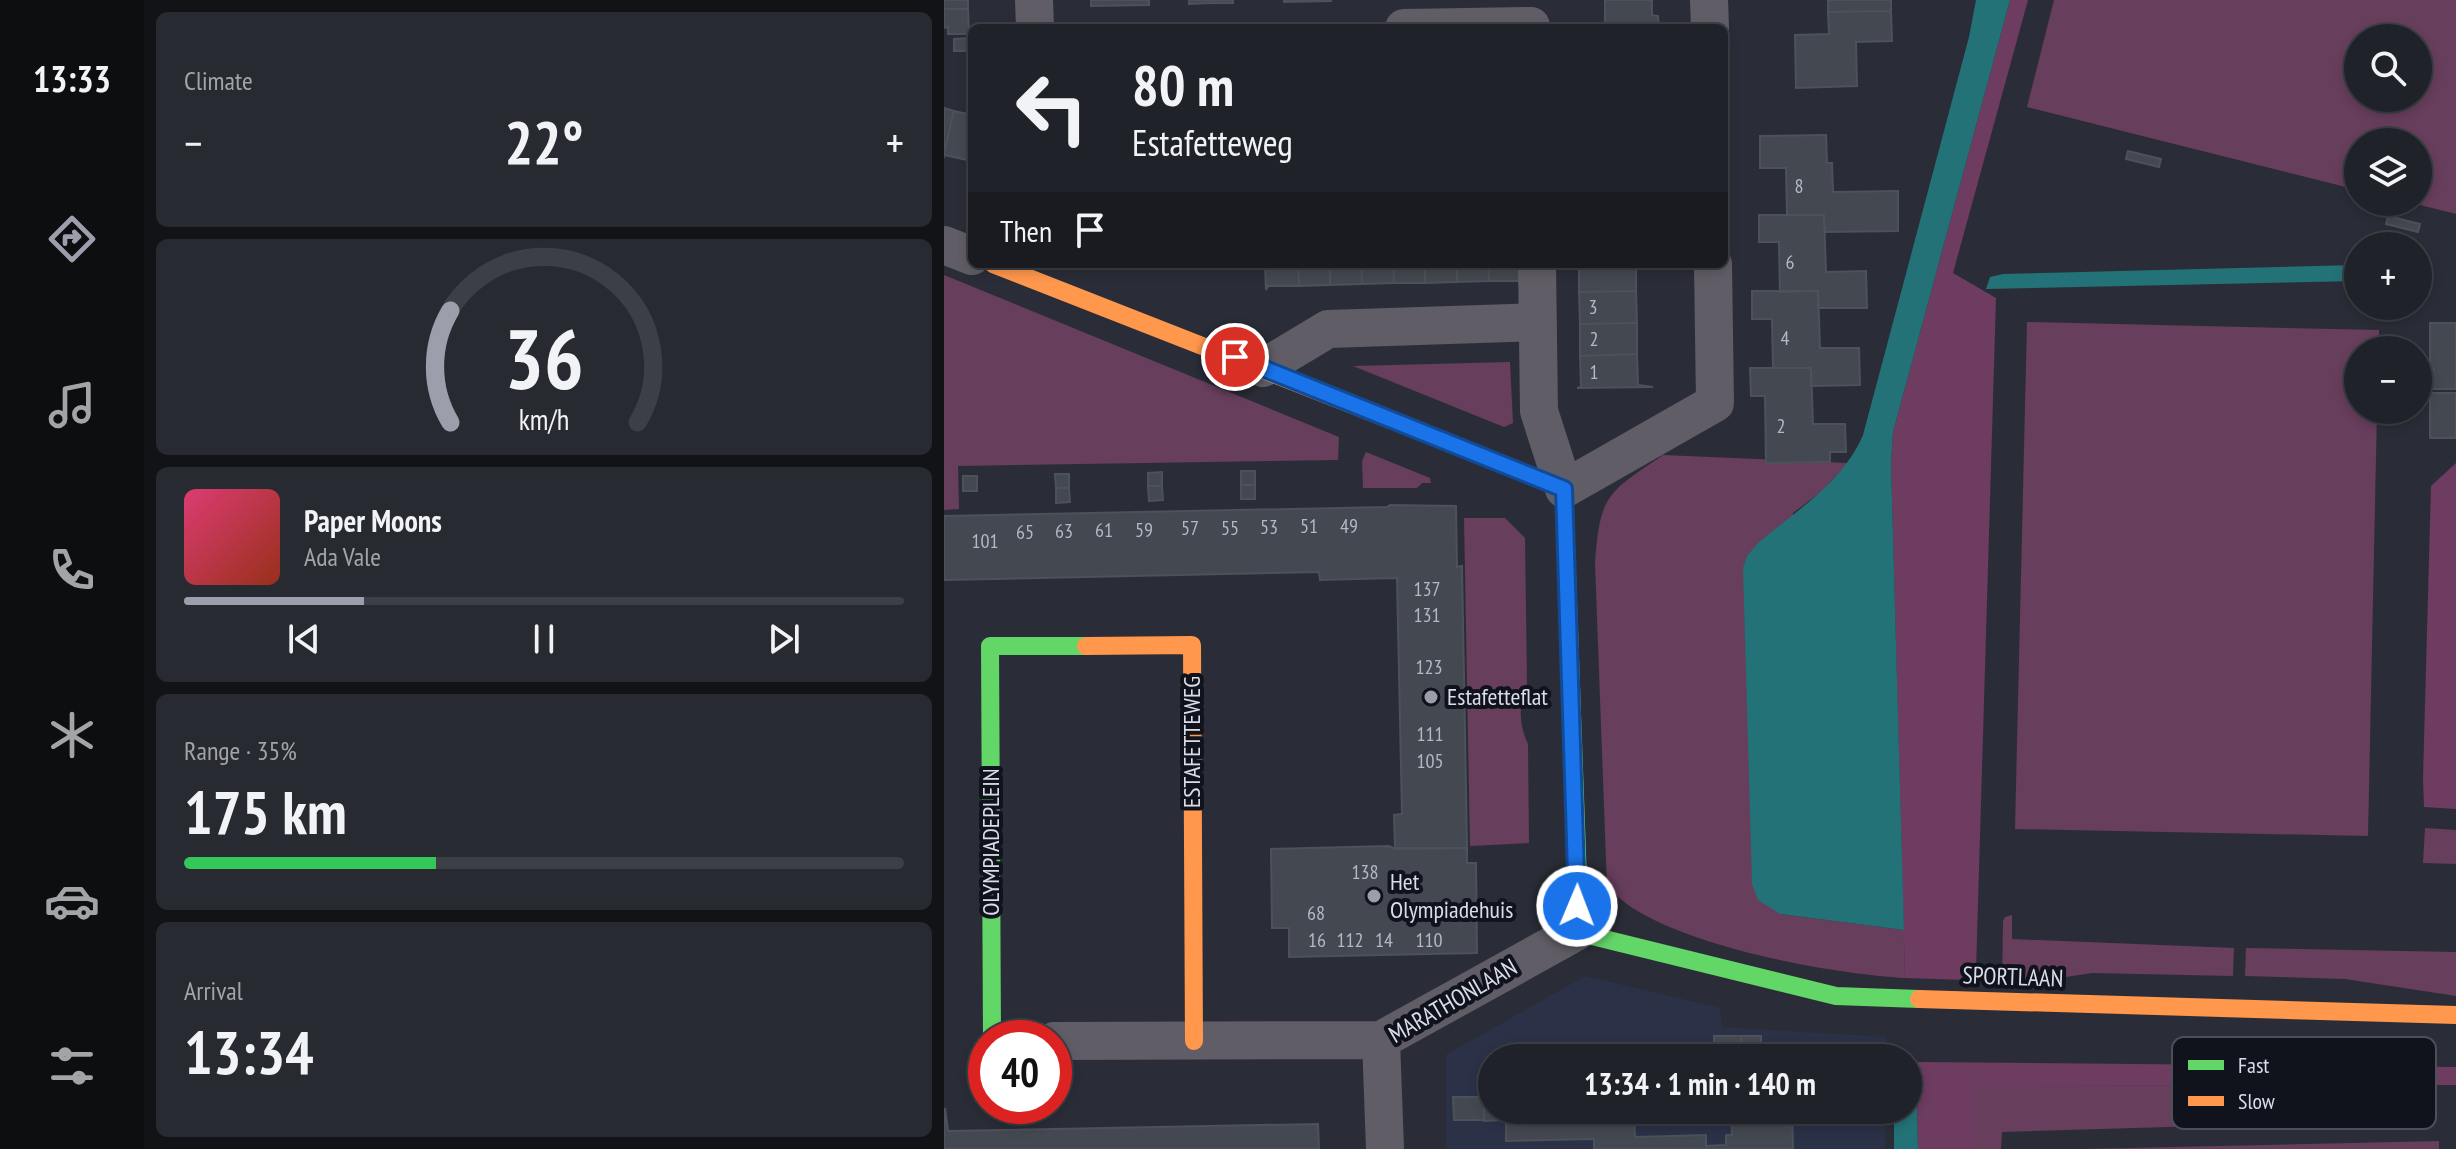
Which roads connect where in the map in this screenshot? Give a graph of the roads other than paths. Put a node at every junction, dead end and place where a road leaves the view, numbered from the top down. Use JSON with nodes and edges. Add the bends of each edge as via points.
{"nodes":[{"id":1,"x":1034,"y":0,"type":"edge"},
{"id":2,"x":1389,"y":0,"type":"edge"},
{"id":3,"x":1709,"y":0,"type":"edge"},
{"id":4,"x":1035,"y":24,"type":"edge"},
{"id":5,"x":1390,"y":24,"type":"edge"},
{"id":6,"x":1710,"y":24,"type":"edge"},
{"id":7,"x":944,"y":245,"type":"edge"},
{"id":8,"x":968,"y":254,"type":"edge"},
{"id":9,"x":1006,"y":268,"type":"edge"},
{"id":10,"x":1537,"y":268,"type":"edge"},
{"id":11,"x":1713,"y":268,"type":"edge"},
{"id":12,"x":1538,"y":322,"type":"junction"},
{"id":13,"x":1263,"y":368,"type":"junction"},
{"id":14,"x":1564,"y":489,"type":"junction"},
{"id":15,"x":990,"y":646,"type":"joint"},
{"id":16,"x":1576,"y":932,"type":"junction"},
{"id":17,"x":2456,"y":1015,"type":"edge"},
{"id":18,"x":992,"y":1020,"type":"edge"},
{"id":19,"x":1381,"y":1040,"type":"junction"},
{"id":20,"x":1072,"y":1041,"type":"edge"},
{"id":21,"x":1194,"y":1041,"type":"junction"},
{"id":22,"x":1385,"y":1149,"type":"edge"}],
"edges":[{"from":1,"to":4,"type":"street"},
{"from":2,"to":5,"type":"street"},
{"from":3,"to":6,"type":"street"},
{"from":7,"to":8,"type":"street"},
{"from":9,"to":13,"type":"street"},
{"from":10,"to":12,"type":"street"},
{"from":11,"to":14,"type":"street","via":[[1715,403]]},
{"from":12,"to":13,"type":"street","via":[[1328,329]]},
{"from":12,"to":14,"type":"street","via":[[1539,411]]},
{"from":13,"to":14,"type":"street"},
{"from":14,"to":16,"type":"street"},
{"from":15,"to":18,"type":"street","name":"OLYMPIADEPLEIN"},
{"from":15,"to":21,"type":"street","name":"ESTAFETTEWEG","via":[[1192,645]]},
{"from":16,"to":17,"type":"street","name":"SPORTLAAN","via":[[1836,996]]},
{"from":16,"to":19,"type":"street","name":"MARATHONLAAN"},
{"from":19,"to":21,"type":"street"},
{"from":19,"to":22,"type":"street","name":"MARATHONLAAN"},
{"from":20,"to":21,"type":"street"}]}
